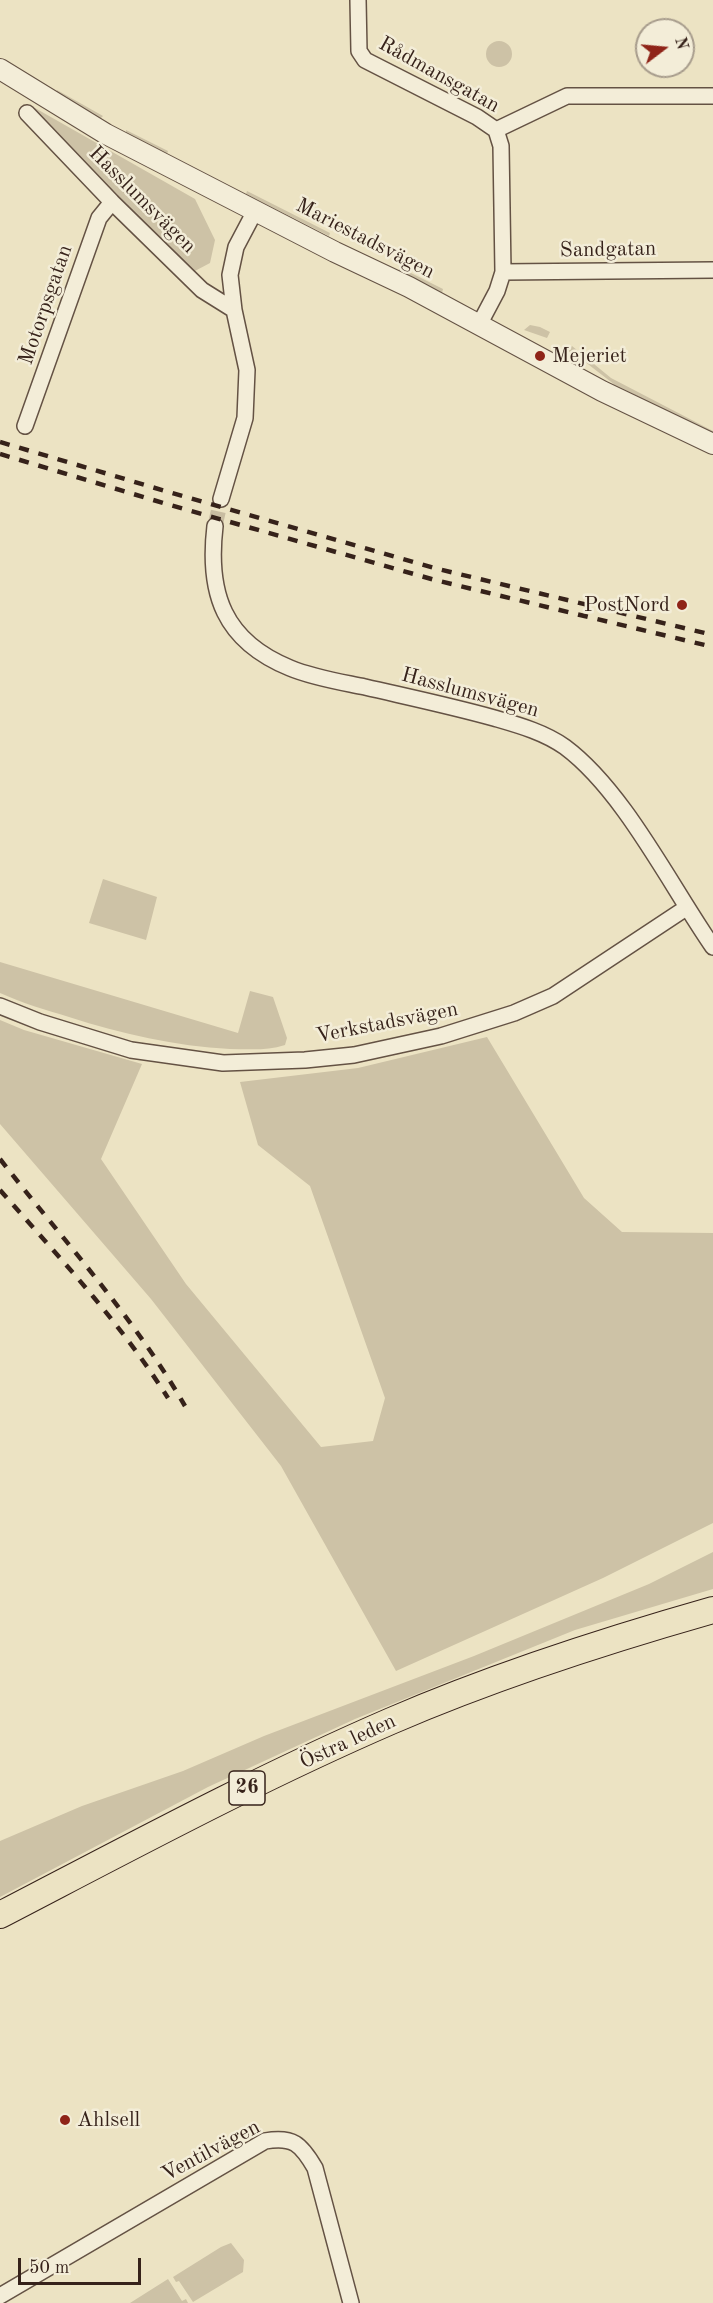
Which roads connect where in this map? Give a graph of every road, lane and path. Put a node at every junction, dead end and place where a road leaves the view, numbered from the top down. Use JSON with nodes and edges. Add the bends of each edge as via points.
{"nodes":[{"id":1,"x":358,"y":0,"type":"edge"},
{"id":2,"x":0,"y":69,"type":"edge"},
{"id":3,"x":713,"y":96,"type":"edge"},
{"id":4,"x":27,"y":113,"type":"dead end"},
{"id":5,"x":495,"y":130,"type":"junction"},
{"id":6,"x":112,"y":202,"type":"junction"},
{"id":7,"x":255,"y":211,"type":"junction"},
{"id":8,"x":713,"y":270,"type":"edge"},
{"id":9,"x":503,"y":272,"type":"junction"},
{"id":10,"x":234,"y":310,"type":"junction"},
{"id":11,"x":478,"y":325,"type":"junction"},
{"id":12,"x":26,"y":426,"type":"dead end"},
{"id":13,"x":713,"y":444,"type":"edge"},
{"id":14,"x":220,"y":499,"type":"tunnel mouth"},
{"id":15,"x":214,"y":526,"type":"tunnel mouth"},
{"id":16,"x":686,"y":908,"type":"junction"},
{"id":17,"x":713,"y":947,"type":"edge"},
{"id":18,"x":0,"y":1006,"type":"edge"},
{"id":19,"x":706,"y":1615,"type":"edge"},
{"id":20,"x":0,"y":1915,"type":"edge"},
{"id":21,"x":0,"y":2296,"type":"edge"},
{"id":22,"x":351,"y":2303,"type":"edge"}],
"edges":[{"from":1,"to":5,"type":"street","name":"Rådmansgatan","via":[[359,51],[365,60]]},
{"from":2,"to":7,"type":"street","name":"Mariestadsvägen","via":[[106,134]]},
{"from":3,"to":5,"type":"street","via":[[567,96]]},
{"from":4,"to":6,"type":"street","name":"Hasslumsvägen"},
{"from":5,"to":9,"type":"street","name":"Rådmansgatan","via":[[501,146]]},
{"from":6,"to":10,"type":"street","name":"Hasslumsvägen","via":[[202,290]]},
{"from":6,"to":12,"type":"street","name":"Motorpsgatan","via":[[99,218]]},
{"from":7,"to":10,"type":"street","via":[[236,247],[230,275]]},
{"from":7,"to":11,"type":"street","name":"Mariestadsvägen"},
{"from":8,"to":9,"type":"street","name":"Sandgatan"},
{"from":9,"to":11,"type":"street","name":"Rådmansgatan"},
{"from":10,"to":14,"type":"street","via":[[247,370],[245,418]]},
{"from":11,"to":13,"type":"street","name":"Mariestadsvägen"},
{"from":15,"to":16,"type":"street","name":"Hasslumsvägen","via":[[214,581],[226,616],[252,647],[292,669],[529,728],[564,747],[602,782]]},
{"from":16,"to":17,"type":"street","name":"Hasslumsvägen"},
{"from":16,"to":18,"type":"street","name":"Verkstadsvägen","via":[[543,1000],[477,1027],[354,1055],[213,1062],[131,1050]]},
{"from":19,"to":20,"type":"highway","name":"Östra leden","number":"26","via":[[489,1682],[391,1721],[229,1796]]},
{"from":21,"to":22,"type":"street","name":"Ventilvägen","via":[[265,2141],[283,2138],[306,2152],[315,2168]]}]}
